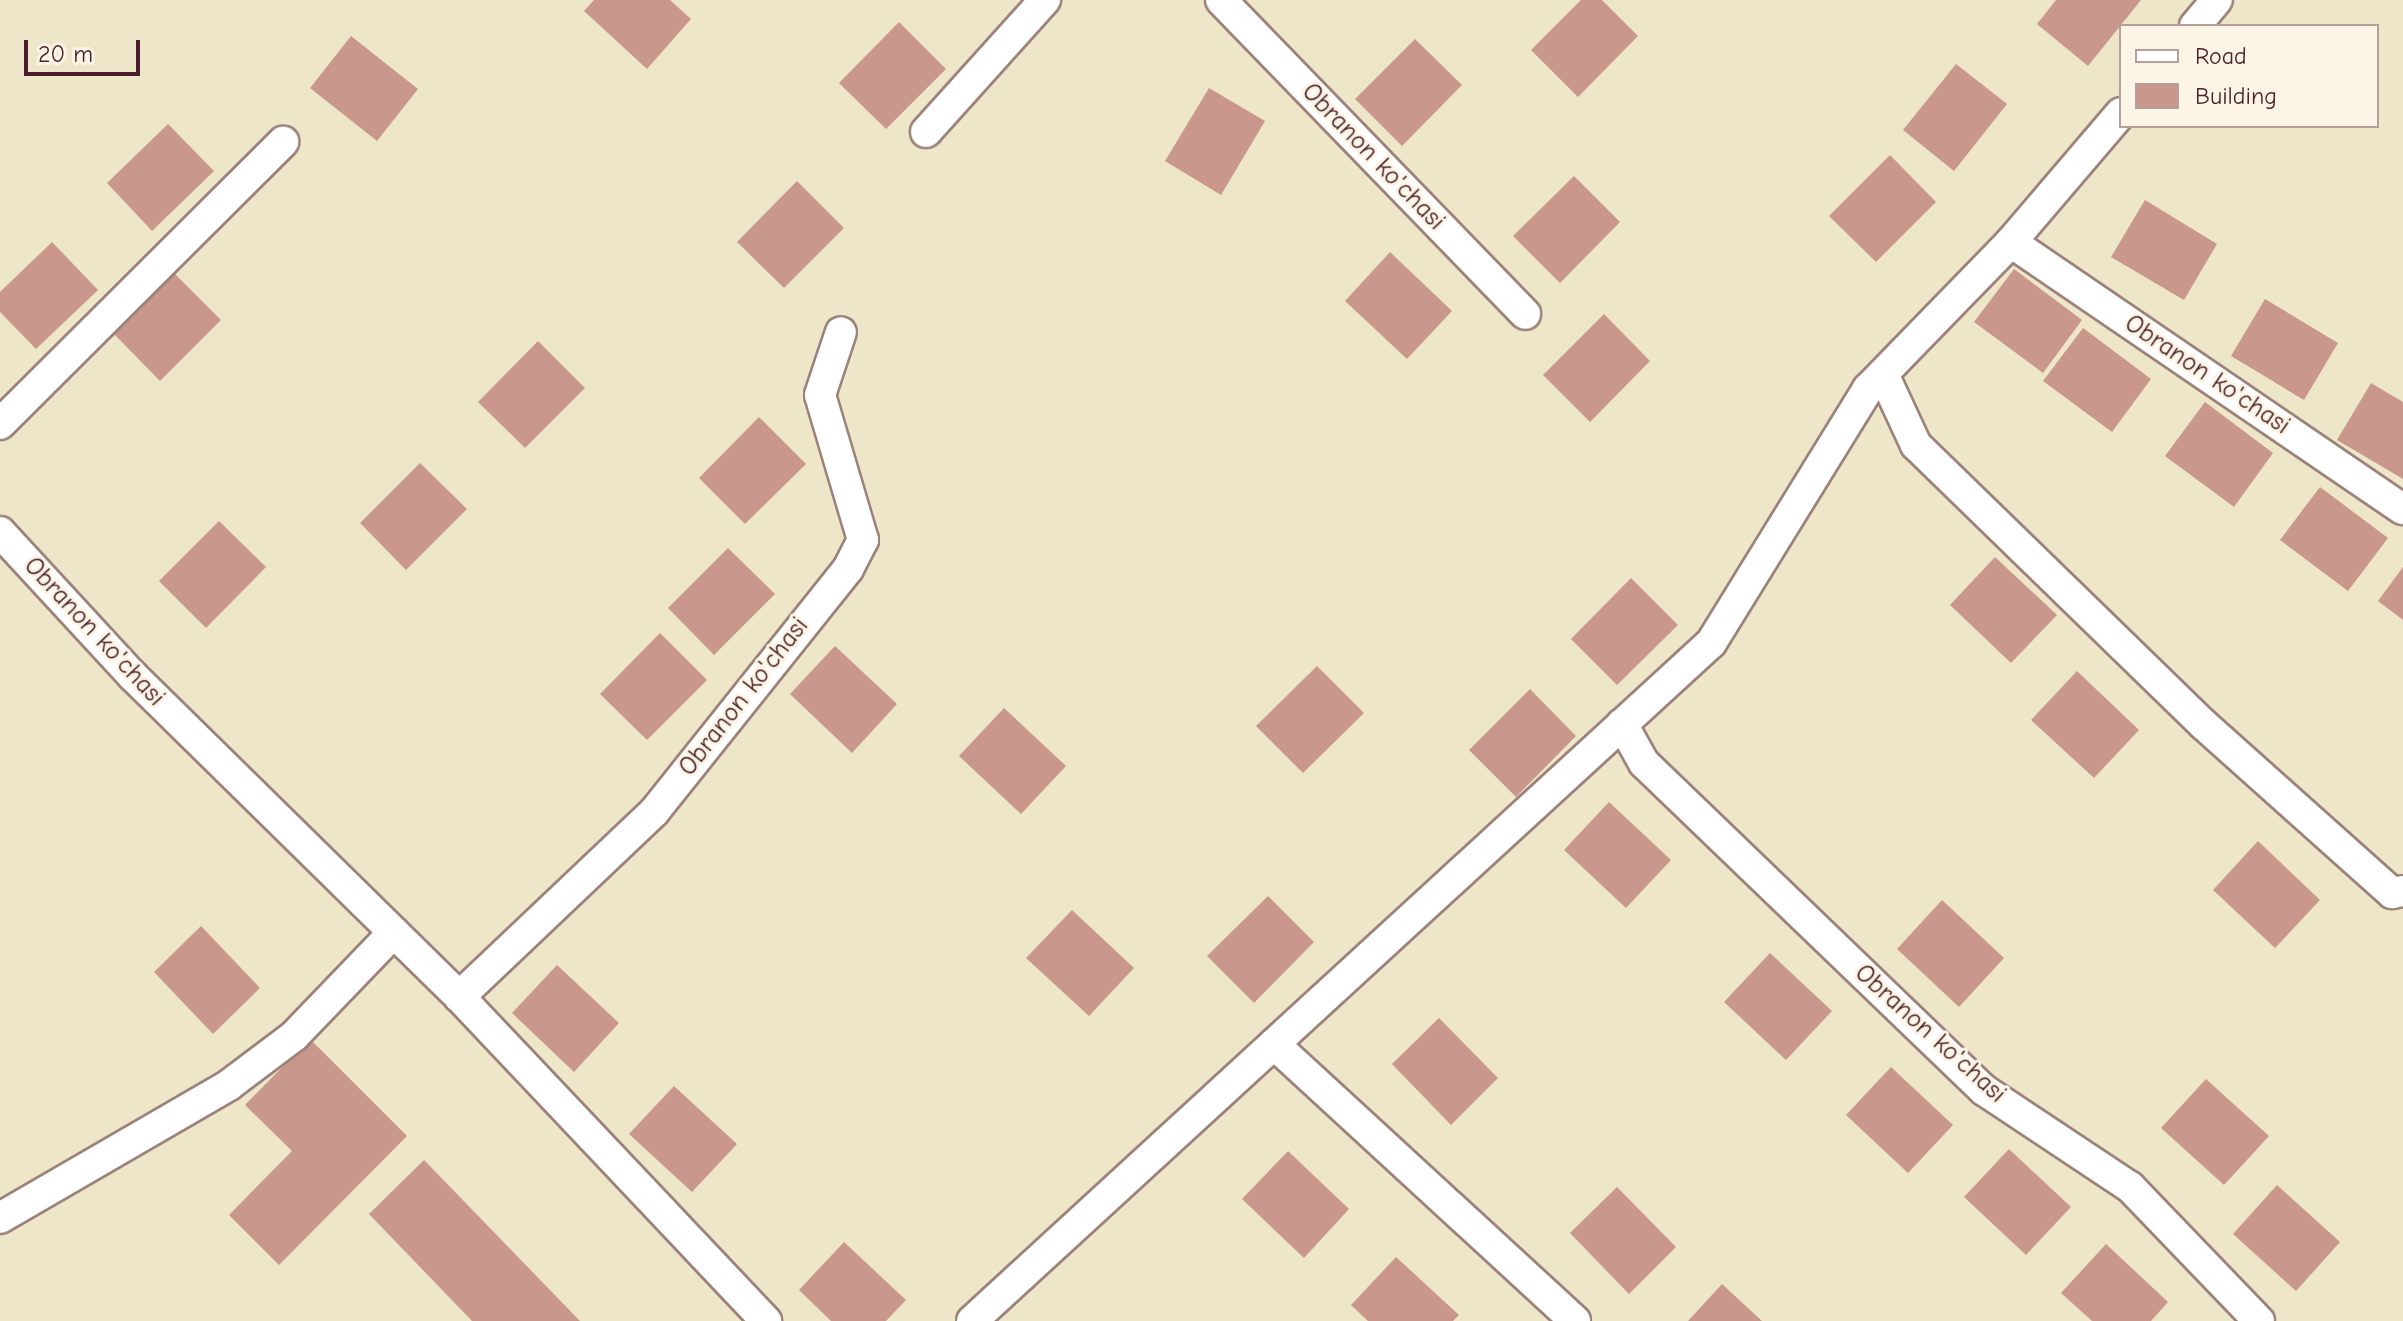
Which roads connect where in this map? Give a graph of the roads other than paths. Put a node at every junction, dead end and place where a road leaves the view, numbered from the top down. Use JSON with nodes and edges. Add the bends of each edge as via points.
{"nodes":[{"id":1,"x":1045,"y":0,"type":"edge"},
{"id":2,"x":1221,"y":0,"type":"edge"},
{"id":3,"x":2217,"y":0,"type":"edge"},
{"id":4,"x":2197,"y":24,"type":"edge"},
{"id":5,"x":2119,"y":115,"type":"edge"},
{"id":6,"x":926,"y":132,"type":"dead end"},
{"id":7,"x":283,"y":142,"type":"dead end"},
{"id":8,"x":2011,"y":242,"type":"junction"},
{"id":9,"x":1525,"y":314,"type":"dead end"},
{"id":10,"x":841,"y":332,"type":"dead end"},
{"id":11,"x":1883,"y":374,"type":"junction"},
{"id":12,"x":0,"y":424,"type":"edge"},
{"id":13,"x":2403,"y":509,"type":"edge"},
{"id":14,"x":0,"y":532,"type":"edge"},
{"id":15,"x":1622,"y":724,"type":"junction"},
{"id":16,"x":2403,"y":891,"type":"edge"},
{"id":17,"x":394,"y":932,"type":"junction"},
{"id":18,"x":459,"y":997,"type":"junction"},
{"id":19,"x":1274,"y":1044,"type":"junction"},
{"id":20,"x":0,"y":1218,"type":"edge"},
{"id":21,"x":766,"y":1321,"type":"edge"},
{"id":22,"x":972,"y":1321,"type":"edge"},
{"id":23,"x":1575,"y":1321,"type":"edge"},
{"id":24,"x":2259,"y":1321,"type":"edge"}],
"edges":[{"from":1,"to":6,"type":"street"},
{"from":2,"to":9,"type":"street","name":"Obranon ko'chasi"},
{"from":3,"to":4,"type":"street"},
{"from":5,"to":8,"type":"street"},
{"from":7,"to":12,"type":"street"},
{"from":8,"to":11,"type":"street"},
{"from":8,"to":13,"type":"street","name":"Obranon ko'chasi"},
{"from":10,"to":18,"type":"street","name":"Obranon ko'chasi","via":[[820,395],[863,540],[848,569],[654,812]]},
{"from":11,"to":15,"type":"street","via":[[1868,389],[1745,581],[1711,643]]},
{"from":11,"to":16,"type":"street","via":[[1916,445],[2203,724],[2392,893]]},
{"from":14,"to":17,"type":"street","name":"Obranon ko'chasi","via":[[133,676]]},
{"from":15,"to":19,"type":"street"},
{"from":15,"to":24,"type":"street","name":"Obranon ko'chasi","via":[[1644,763],[1984,1090],[2130,1187]]},
{"from":17,"to":18,"type":"street","name":"Obranon ko'chasi"},
{"from":17,"to":20,"type":"street","via":[[294,1036],[229,1085]]},
{"from":18,"to":21,"type":"street","name":"Obranon ko'chasi"},
{"from":19,"to":22,"type":"street"},
{"from":19,"to":23,"type":"street"}]}
